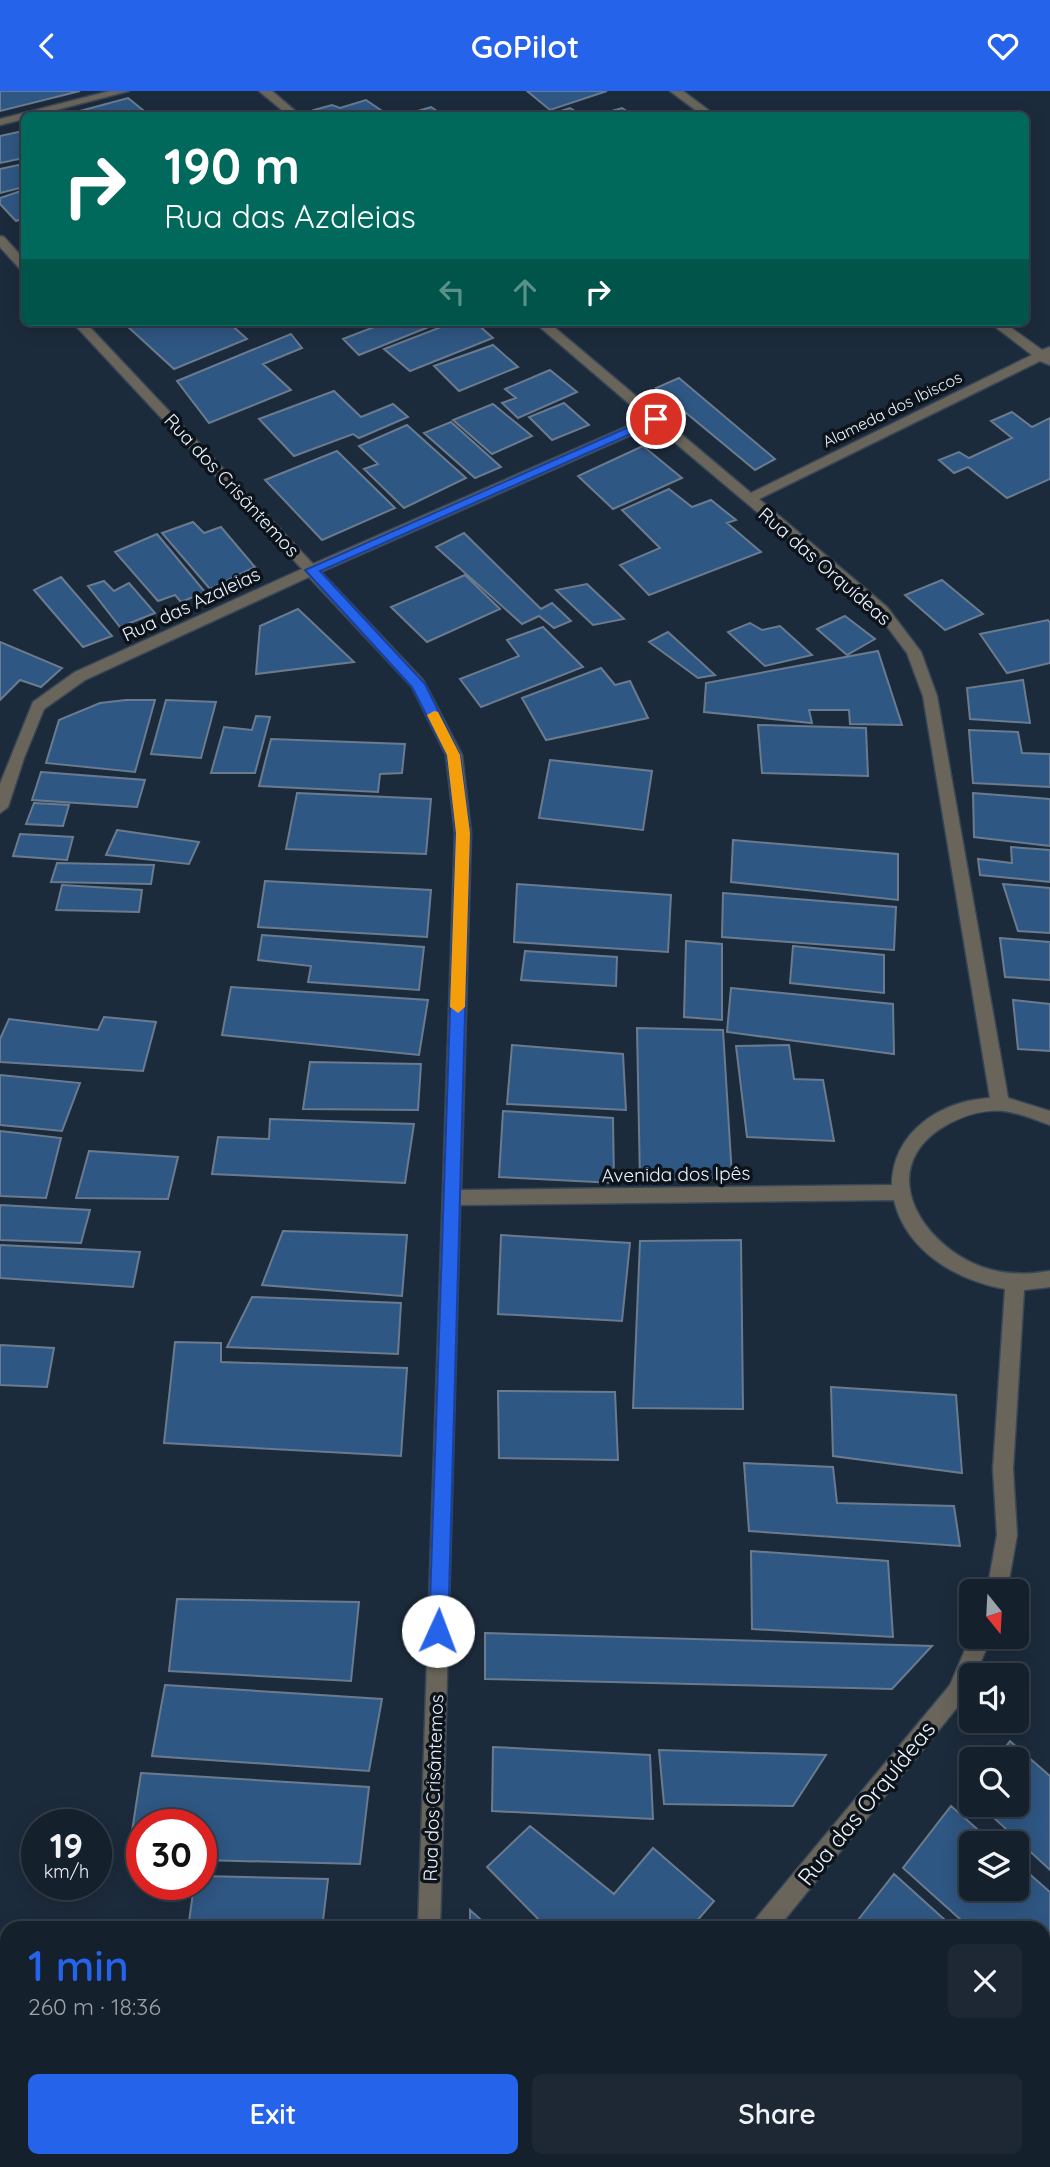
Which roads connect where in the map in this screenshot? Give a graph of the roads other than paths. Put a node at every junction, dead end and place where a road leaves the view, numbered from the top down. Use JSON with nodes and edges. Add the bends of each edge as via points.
{"nodes":[{"id":1,"x":123,"y":91,"type":"edge"},
{"id":2,"x":265,"y":91,"type":"edge"},
{"id":3,"x":676,"y":91,"type":"edge"},
{"id":4,"x":41,"y":112,"type":"edge"},
{"id":5,"x":290,"y":112,"type":"edge"},
{"id":6,"x":705,"y":112,"type":"edge"},
{"id":7,"x":21,"y":117,"type":"edge"},
{"id":8,"x":0,"y":122,"type":"edge"},
{"id":9,"x":0,"y":240,"type":"edge"},
{"id":10,"x":21,"y":263,"type":"edge"},
{"id":11,"x":82,"y":326,"type":"edge"},
{"id":12,"x":545,"y":326,"type":"edge"},
{"id":13,"x":1001,"y":326,"type":"edge"},
{"id":14,"x":1047,"y":356,"type":"edge"},
{"id":15,"x":656,"y":419,"type":"junction"},
{"id":16,"x":750,"y":499,"type":"junction"},
{"id":17,"x":312,"y":570,"type":"junction"},
{"id":18,"x":0,"y":807,"type":"edge"},
{"id":19,"x":1000,"y":1104,"type":"junction"},
{"id":20,"x":1050,"y":1118,"type":"edge"},
{"id":21,"x":901,"y":1192,"type":"junction"},
{"id":22,"x":452,"y":1198,"type":"junction"},
{"id":23,"x":1050,"y":1279,"type":"edge"},
{"id":24,"x":1015,"y":1282,"type":"junction"},
{"id":25,"x":999,"y":1579,"type":"edge"},
{"id":26,"x":976,"y":1649,"type":"edge"},
{"id":27,"x":429,"y":1921,"type":"edge"},
{"id":28,"x":769,"y":1921,"type":"edge"}],
"edges":[{"from":1,"to":4,"type":"street"},
{"from":2,"to":5,"type":"street"},
{"from":3,"to":6,"type":"street"},
{"from":7,"to":8,"type":"street"},
{"from":9,"to":10,"type":"street"},
{"from":11,"to":17,"type":"street","name":"Rua dos Crisântemos"},
{"from":12,"to":15,"type":"street","name":"Rua das Orquídeas"},
{"from":13,"to":14,"type":"street"},
{"from":14,"to":16,"type":"street","name":"Alameda dos Ibiscos"},
{"from":15,"to":16,"type":"street","name":"Rua das Orquídeas"},
{"from":15,"to":17,"type":"street","name":"Rua das Azaleias"},
{"from":16,"to":19,"type":"street","name":"Rua das Orquídeas","via":[[882,610],[914,652],[930,696]]},
{"from":17,"to":18,"type":"street","name":"Rua das Azaleias","via":[[80,676],[38,706]]},
{"from":17,"to":22,"type":"street","name":"Rua dos Crisântemos","via":[[418,684],[454,755],[463,833]]},
{"from":19,"to":20,"type":"street"},
{"from":19,"to":21,"type":"street","via":[[963,1108],[935,1121],[914,1140],[903,1164]]},
{"from":21,"to":22,"type":"street","name":"Avenida dos Ipês"},
{"from":21,"to":24,"type":"street","via":[[910,1218],[927,1242],[952,1262],[982,1276]]},
{"from":22,"to":27,"type":"street","name":"Rua dos Crisântemos"},
{"from":23,"to":24,"type":"street"},
{"from":24,"to":25,"type":"street","via":[[1003,1468],[1007,1535]]},
{"from":26,"to":28,"type":"street","name":"Rua das Orquídeas","via":[[957,1692]]}]}
